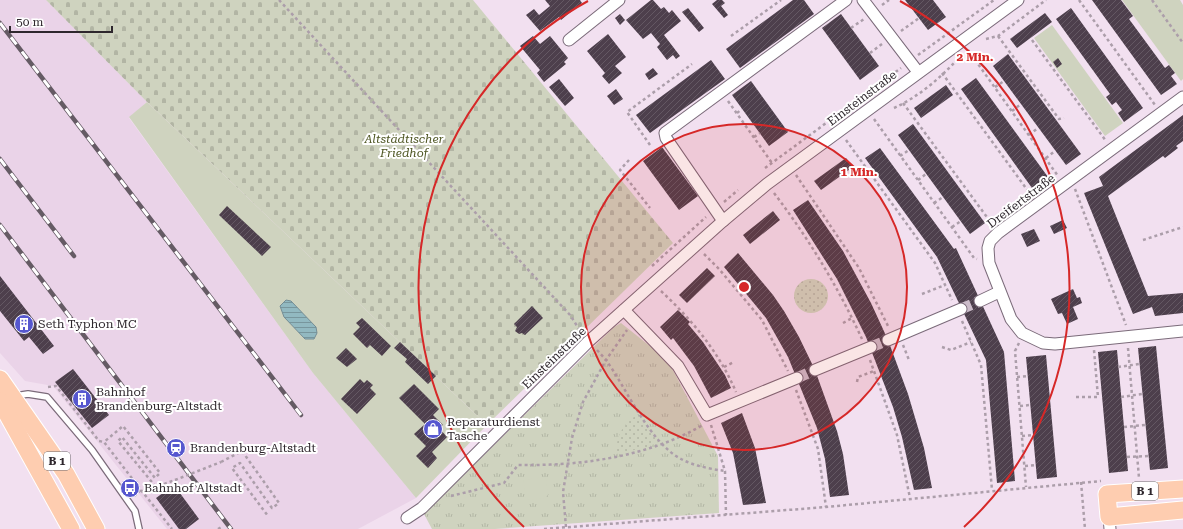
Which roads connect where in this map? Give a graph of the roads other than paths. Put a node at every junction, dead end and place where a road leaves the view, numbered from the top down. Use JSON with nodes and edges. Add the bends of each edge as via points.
{"nodes":[{"id":1,"x":619,"y":0,"type":"edge"},
{"id":2,"x":846,"y":0,"type":"edge"},
{"id":3,"x":863,"y":0,"type":"edge"},
{"id":4,"x":1018,"y":0,"type":"edge"},
{"id":5,"x":569,"y":40,"type":"dead end"},
{"id":6,"x":918,"y":72,"type":"junction"},
{"id":7,"x":1183,"y":97,"type":"edge"},
{"id":8,"x":723,"y":221,"type":"junction"},
{"id":9,"x":1000,"y":292,"type":"junction"},
{"id":10,"x":980,"y":301,"type":"tunnel mouth"},
{"id":11,"x":961,"y":309,"type":"tunnel mouth"},
{"id":12,"x":624,"y":310,"type":"junction"},
{"id":13,"x":1183,"y":331,"type":"edge"},
{"id":14,"x":890,"y":339,"type":"tunnel mouth"},
{"id":15,"x":868,"y":348,"type":"tunnel mouth"},
{"id":16,"x":815,"y":370,"type":"tunnel mouth"},
{"id":17,"x":797,"y":378,"type":"tunnel mouth"},
{"id":18,"x":0,"y":379,"type":"edge"},
{"id":19,"x":7,"y":398,"type":"edge"},
{"id":20,"x":1183,"y":489,"type":"edge"},
{"id":21,"x":1183,"y":510,"type":"edge"},
{"id":22,"x":407,"y":518,"type":"dead end"},
{"id":23,"x":1109,"y":523,"type":"edge"},
{"id":24,"x":71,"y":529,"type":"edge"},
{"id":25,"x":96,"y":529,"type":"edge"},
{"id":26,"x":139,"y":529,"type":"edge"}],
"edges":[{"from":1,"to":5,"type":"street"},
{"from":2,"to":8,"type":"street","via":[[665,133]]},
{"from":3,"to":6,"type":"street"},
{"from":4,"to":6,"type":"street","name":"Einsteinstraße"},
{"from":6,"to":8,"type":"street","name":"Einsteinstraße","via":[[767,184]]},
{"from":7,"to":9,"type":"street","name":"Dreifertstraße","via":[[990,241],[989,263]]},
{"from":8,"to":12,"type":"street","name":"Einsteinstraße"},
{"from":9,"to":10,"type":"street"},
{"from":9,"to":13,"type":"street","name":"Dreifertstraße","via":[[1011,318],[1022,333],[1043,343],[1055,344]]},
{"from":11,"to":14,"type":"street"},
{"from":12,"to":17,"type":"street","via":[[678,366],[707,415]]},
{"from":12,"to":22,"type":"street","name":"Einsteinstraße","via":[[589,341],[422,508]]},
{"from":15,"to":16,"type":"street"},
{"from":18,"to":19,"type":"main road","number":"B 1"},
{"from":19,"to":24,"type":"main road"},
{"from":19,"to":25,"type":"main road","number":"B 1","via":[[66,474]]},
{"from":19,"to":26,"type":"lane","via":[[28,394],[47,397],[92,450],[128,500],[135,511]]},
{"from":20,"to":23,"type":"main road","number":"B 1","via":[[1105,487]]},
{"from":21,"to":23,"type":"main road","number":"B 1"}]}
